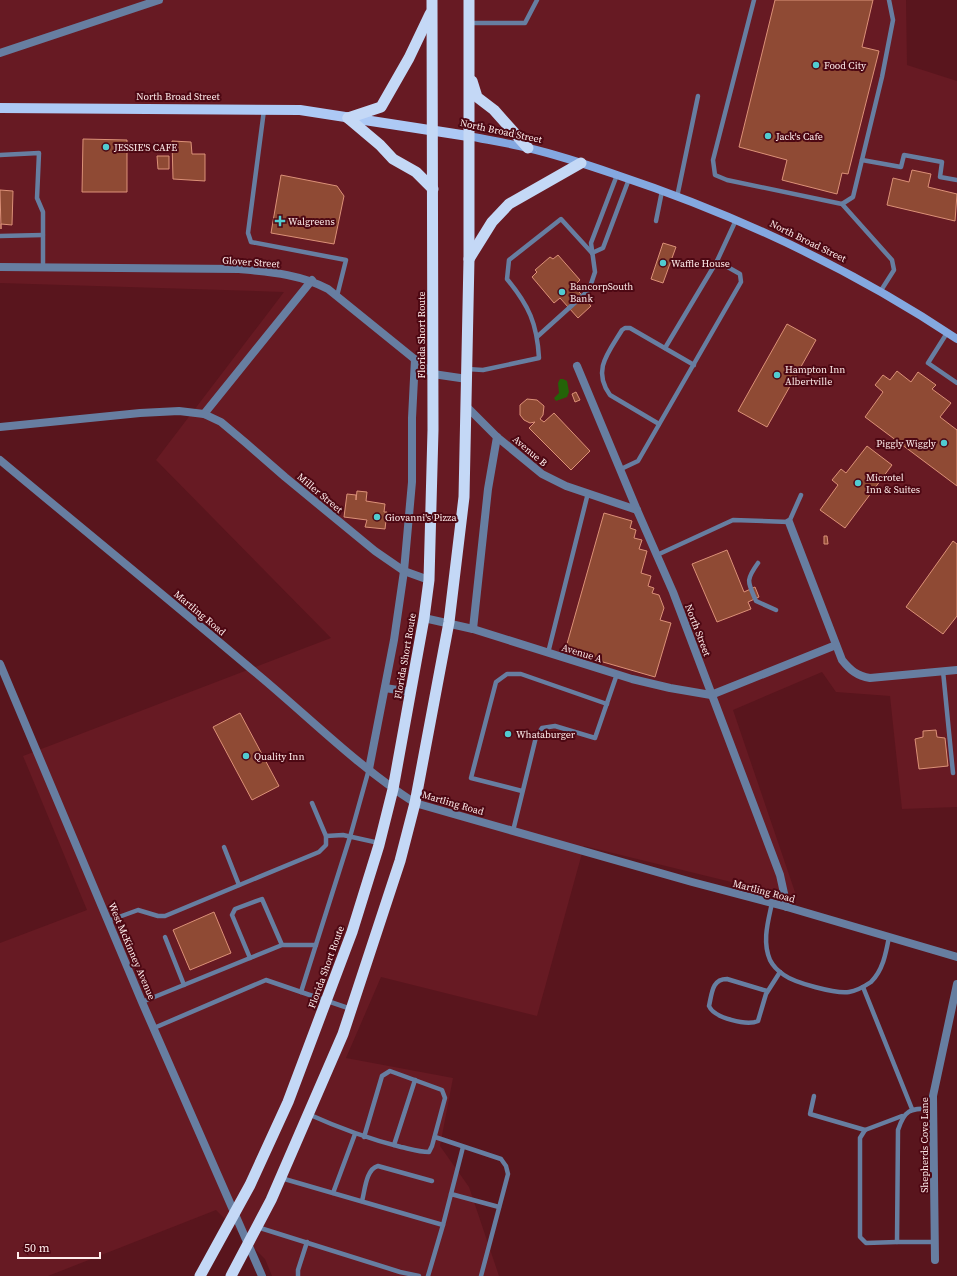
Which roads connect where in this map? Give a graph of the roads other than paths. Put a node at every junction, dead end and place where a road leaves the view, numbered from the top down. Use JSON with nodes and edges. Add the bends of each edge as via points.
{"nodes":[{"id":1,"x":159,"y":0,"type":"edge"},
{"id":2,"x":469,"y":0,"type":"edge"},
{"id":3,"x":537,"y":0,"type":"edge"},
{"id":4,"x":754,"y":0,"type":"edge"},
{"id":5,"x":889,"y":0,"type":"edge"},
{"id":6,"x":431,"y":6,"type":"edge"},
{"id":7,"x":469,"y":23,"type":"junction"},
{"id":8,"x":0,"y":53,"type":"edge"},
{"id":9,"x":469,"y":74,"type":"junction"},
{"id":10,"x":698,"y":96,"type":"dead end"},
{"id":11,"x":0,"y":108,"type":"edge"},
{"id":12,"x":264,"y":109,"type":"junction"},
{"id":13,"x":348,"y":118,"type":"junction"},
{"id":14,"x":432,"y":129,"type":"junction"},
{"id":15,"x":468,"y":136,"type":"junction"},
{"id":16,"x":528,"y":148,"type":"junction"},
{"id":17,"x":0,"y":155,"type":"edge"},
{"id":18,"x":862,"y":160,"type":"junction"},
{"id":19,"x":581,"y":163,"type":"junction"},
{"id":20,"x":617,"y":175,"type":"junction"},
{"id":21,"x":629,"y":179,"type":"junction"},
{"id":22,"x":957,"y":180,"type":"edge"},
{"id":23,"x":433,"y":189,"type":"junction"},
{"id":24,"x":662,"y":191,"type":"junction"},
{"id":25,"x":677,"y":196,"type":"junction"},
{"id":26,"x":842,"y":204,"type":"junction"},
{"id":27,"x":736,"y":220,"type":"junction"},
{"id":28,"x":656,"y":221,"type":"dead end"},
{"id":29,"x":43,"y":235,"type":"junction"},
{"id":30,"x":0,"y":236,"type":"edge"},
{"id":31,"x":592,"y":253,"type":"junction"},
{"id":32,"x":469,"y":260,"type":"junction"},
{"id":33,"x":717,"y":261,"type":"junction"},
{"id":34,"x":0,"y":267,"type":"edge"},
{"id":35,"x":43,"y":267,"type":"junction"},
{"id":36,"x":312,"y":280,"type":"junction"},
{"id":37,"x":880,"y":292,"type":"junction"},
{"id":38,"x":337,"y":296,"type":"junction"},
{"id":39,"x":947,"y":333,"type":"junction"},
{"id":40,"x":538,"y":336,"type":"junction"},
{"id":41,"x":957,"y":339,"type":"edge"},
{"id":42,"x":665,"y":348,"type":"junction"},
{"id":43,"x":415,"y":359,"type":"junction"},
{"id":44,"x":694,"y":365,"type":"junction"},
{"id":45,"x":577,"y":366,"type":"dead end"},
{"id":46,"x":433,"y":374,"type":"junction"},
{"id":47,"x":467,"y":374,"type":"junction"},
{"id":48,"x":957,"y":383,"type":"edge"},
{"id":49,"x":466,"y":406,"type":"junction"},
{"id":50,"x":204,"y":414,"type":"junction"},
{"id":51,"x":659,"y":424,"type":"junction"},
{"id":52,"x":0,"y":427,"type":"edge"},
{"id":53,"x":497,"y":436,"type":"junction"},
{"id":54,"x":0,"y":460,"type":"edge"},
{"id":55,"x":621,"y":469,"type":"junction"},
{"id":56,"x":588,"y":493,"type":"junction"},
{"id":57,"x":801,"y":495,"type":"dead end"},
{"id":58,"x":637,"y":510,"type":"junction"},
{"id":59,"x":789,"y":522,"type":"junction"},
{"id":60,"x":657,"y":555,"type":"junction"},
{"id":61,"x":758,"y":563,"type":"dead end"},
{"id":62,"x":404,"y":571,"type":"junction"},
{"id":63,"x":429,"y":580,"type":"junction"},
{"id":64,"x":776,"y":610,"type":"dead end"},
{"id":65,"x":424,"y":618,"type":"junction"},
{"id":66,"x":449,"y":622,"type":"junction"},
{"id":67,"x":473,"y":629,"type":"junction"},
{"id":68,"x":836,"y":645,"type":"junction"},
{"id":69,"x":548,"y":653,"type":"junction"},
{"id":70,"x":0,"y":664,"type":"edge"},
{"id":71,"x":957,"y":670,"type":"edge"},
{"id":72,"x":943,"y":671,"type":"junction"},
{"id":73,"x":617,"y":674,"type":"junction"},
{"id":74,"x":385,"y":688,"type":"junction"},
{"id":75,"x":411,"y":692,"type":"junction"},
{"id":76,"x":711,"y":695,"type":"junction"},
{"id":77,"x":607,"y":704,"type":"junction"},
{"id":78,"x":369,"y":769,"type":"junction"},
{"id":79,"x":953,"y":773,"type":"dead end"},
{"id":80,"x":393,"y":789,"type":"junction"},
{"id":81,"x":522,"y":791,"type":"junction"},
{"id":82,"x":312,"y":803,"type":"dead end"},
{"id":83,"x":415,"y":803,"type":"junction"},
{"id":84,"x":513,"y":830,"type":"junction"},
{"id":85,"x":326,"y":836,"type":"junction"},
{"id":86,"x":350,"y":837,"type":"junction"},
{"id":87,"x":379,"y":843,"type":"junction"},
{"id":88,"x":224,"y":847,"type":"dead end"},
{"id":89,"x":239,"y":885,"type":"junction"},
{"id":90,"x":772,"y":903,"type":"junction"},
{"id":91,"x":788,"y":907,"type":"junction"},
{"id":92,"x":108,"y":921,"type":"junction"},
{"id":93,"x":165,"y":937,"type":"dead end"},
{"id":94,"x":889,"y":937,"type":"junction"},
{"id":95,"x":282,"y":945,"type":"junction"},
{"id":96,"x":316,"y":945,"type":"junction"},
{"id":97,"x":957,"y":957,"type":"edge"},
{"id":98,"x":250,"y":958,"type":"junction"},
{"id":99,"x":780,"y":972,"type":"junction"},
{"id":100,"x":184,"y":984,"type":"junction"},
{"id":101,"x":957,"y":984,"type":"edge"},
{"id":102,"x":862,"y":987,"type":"junction"},
{"id":103,"x":767,"y":991,"type":"junction"},
{"id":104,"x":301,"y":992,"type":"junction"},
{"id":105,"x":327,"y":1000,"type":"junction"},
{"id":106,"x":142,"y":1002,"type":"junction"},
{"id":107,"x":352,"y":1009,"type":"junction"},
{"id":108,"x":154,"y":1028,"type":"junction"},
{"id":109,"x":415,"y":1080,"type":"junction"},
{"id":110,"x":814,"y":1096,"type":"dead end"},
{"id":111,"x":912,"y":1108,"type":"junction"},
{"id":112,"x":933,"y":1108,"type":"junction"},
{"id":113,"x":308,"y":1114,"type":"junction"},
{"id":114,"x":902,"y":1116,"type":"junction"},
{"id":115,"x":865,"y":1130,"type":"junction"},
{"id":116,"x":356,"y":1134,"type":"junction"},
{"id":117,"x":364,"y":1137,"type":"junction"},
{"id":118,"x":435,"y":1137,"type":"junction"},
{"id":119,"x":394,"y":1146,"type":"junction"},
{"id":120,"x":463,"y":1147,"type":"junction"},
{"id":121,"x":281,"y":1178,"type":"junction"},
{"id":122,"x":432,"y":1181,"type":"dead end"},
{"id":123,"x":333,"y":1193,"type":"junction"},
{"id":124,"x":452,"y":1194,"type":"junction"},
{"id":125,"x":362,"y":1201,"type":"junction"},
{"id":126,"x":499,"y":1207,"type":"junction"},
{"id":127,"x":235,"y":1215,"type":"junction"},
{"id":128,"x":443,"y":1225,"type":"junction"},
{"id":129,"x":257,"y":1227,"type":"junction"},
{"id":130,"x":307,"y":1242,"type":"junction"},
{"id":131,"x":897,"y":1242,"type":"junction"},
{"id":132,"x":935,"y":1242,"type":"junction"},
{"id":133,"x":248,"y":1244,"type":"junction"},
{"id":134,"x":935,"y":1260,"type":"dead end"},
{"id":135,"x":399,"y":1274,"type":"edge"},
{"id":136,"x":200,"y":1276,"type":"edge"},
{"id":137,"x":231,"y":1276,"type":"edge"},
{"id":138,"x":262,"y":1276,"type":"edge"},
{"id":139,"x":298,"y":1276,"type":"edge"},
{"id":140,"x":419,"y":1276,"type":"edge"},
{"id":141,"x":428,"y":1276,"type":"edge"},
{"id":142,"x":481,"y":1276,"type":"edge"}],
"edges":[{"from":1,"to":8,"type":"street"},
{"from":2,"to":7,"type":"highway"},
{"from":3,"to":7,"type":"lane","via":[[525,22]]},
{"from":4,"to":26,"type":"lane","via":[[713,160],[715,175],[727,180]]},
{"from":5,"to":18,"type":"lane","via":[[893,20]]},
{"from":6,"to":13,"type":"highway","via":[[409,58],[381,107]]},
{"from":6,"to":14,"type":"highway","name":"Florida Short Route"},
{"from":7,"to":9,"type":"highway"},
{"from":9,"to":15,"type":"highway"},
{"from":9,"to":16,"type":"highway","via":[[477,97],[494,110]]},
{"from":10,"to":25,"type":"lane"},
{"from":11,"to":12,"type":"main road","name":"North Broad Street"},
{"from":12,"to":13,"type":"main road","name":"North Broad Street","via":[[300,110]]},
{"from":12,"to":38,"type":"lane","via":[[248,233],[251,242],[346,260]]},
{"from":13,"to":14,"type":"main road","name":"North Broad Street"},
{"from":13,"to":23,"type":"highway","via":[[393,159],[416,172]]},
{"from":14,"to":15,"type":"main road","name":"North Broad Street"},
{"from":14,"to":23,"type":"highway","name":"Florida Short Route"},
{"from":15,"to":16,"type":"main road","name":"North Broad Street"},
{"from":15,"to":32,"type":"highway"},
{"from":16,"to":19,"type":"main road","name":"North Broad Street"},
{"from":17,"to":29,"type":"lane","via":[[39,153],[37,198],[43,212]]},
{"from":18,"to":22,"type":"lane","via":[[901,167],[904,155],[942,162],[940,177]]},
{"from":18,"to":26,"type":"lane","via":[[852,197]]},
{"from":19,"to":20,"type":"main road","name":"North Broad Street"},
{"from":19,"to":32,"type":"highway","via":[[510,204],[492,222]]},
{"from":20,"to":21,"type":"main road","name":"North Broad Street"},
{"from":20,"to":31,"type":"lane","via":[[592,243]]},
{"from":21,"to":24,"type":"main road","name":"North Broad Street"},
{"from":21,"to":31,"type":"lane","via":[[603,248]]},
{"from":23,"to":46,"type":"highway","name":"Florida Short Route"},
{"from":24,"to":25,"type":"main road","name":"North Broad Street"},
{"from":24,"to":28,"type":"lane"},
{"from":25,"to":27,"type":"main road","name":"North Broad Street"},
{"from":26,"to":37,"type":"lane","via":[[892,260],[894,270]]},
{"from":27,"to":33,"type":"lane"},
{"from":27,"to":37,"type":"main road","name":"North Broad Street","via":[[817,257]]},
{"from":29,"to":30,"type":"lane"},
{"from":29,"to":35,"type":"lane"},
{"from":31,"to":40,"type":"lane","via":[[595,272],[589,290]]},
{"from":31,"to":40,"type":"lane","via":[[561,219],[509,260],[507,279],[524,300]]},
{"from":32,"to":47,"type":"highway"},
{"from":33,"to":42,"type":"lane"},
{"from":33,"to":44,"type":"lane","via":[[740,274],[741,282]]},
{"from":34,"to":35,"type":"street","name":"Glover Street"},
{"from":35,"to":36,"type":"street","name":"Glover Street","via":[[239,269]]},
{"from":36,"to":38,"type":"street","name":"Glover Street"},
{"from":36,"to":50,"type":"street"},
{"from":37,"to":39,"type":"main road","name":"North Broad Street"},
{"from":38,"to":43,"type":"street","name":"Glover Street"},
{"from":39,"to":41,"type":"main road","name":"North Broad Street"},
{"from":39,"to":48,"type":"lane","via":[[928,363]]},
{"from":40,"to":47,"type":"lane","via":[[539,358]]},
{"from":42,"to":44,"type":"lane"},
{"from":42,"to":51,"type":"lane","via":[[630,328],[625,328],[602,365],[601,375],[610,395]]},
{"from":43,"to":46,"type":"street","name":"Glover Street"},
{"from":43,"to":62,"type":"street","via":[[412,482]]},
{"from":44,"to":51,"type":"lane"},
{"from":45,"to":55,"type":"street","name":"North Street"},
{"from":46,"to":47,"type":"street"},
{"from":46,"to":63,"type":"highway","name":"Florida Short Route"},
{"from":47,"to":49,"type":"highway"},
{"from":49,"to":53,"type":"street","name":"Avenue B"},
{"from":49,"to":66,"type":"highway","via":[[464,497]]},
{"from":50,"to":52,"type":"street","name":"Miller Street","via":[[179,411],[140,413]]},
{"from":50,"to":62,"type":"street","name":"Miller Street","via":[[221,422],[355,535]]},
{"from":51,"to":55,"type":"lane","via":[[638,461]]},
{"from":53,"to":56,"type":"street","name":"Avenue B","via":[[542,474]]},
{"from":53,"to":67,"type":"street","via":[[488,489]]},
{"from":54,"to":78,"type":"street","name":"Martling Road"},
{"from":55,"to":58,"type":"street","name":"North Street"},
{"from":56,"to":58,"type":"street","name":"Avenue B"},
{"from":56,"to":69,"type":"lane"},
{"from":57,"to":59,"type":"lane"},
{"from":58,"to":60,"type":"street","name":"North Street"},
{"from":59,"to":60,"type":"lane","via":[[733,520]]},
{"from":59,"to":68,"type":"street"},
{"from":60,"to":76,"type":"street","name":"North Street"},
{"from":61,"to":64,"type":"lane","via":[[749,575],[749,584],[756,601]]},
{"from":62,"to":63,"type":"street","name":"Miller Street"},
{"from":62,"to":74,"type":"street"},
{"from":63,"to":65,"type":"highway","name":"Florida Short Route"},
{"from":65,"to":66,"type":"street","name":"Avenue A"},
{"from":65,"to":75,"type":"highway","name":"Florida Short Route"},
{"from":66,"to":67,"type":"street","name":"Avenue A"},
{"from":66,"to":83,"type":"highway"},
{"from":67,"to":69,"type":"street","name":"Avenue A"},
{"from":68,"to":72,"type":"street","via":[[849,669],[864,677],[882,678]]},
{"from":68,"to":76,"type":"street"},
{"from":69,"to":73,"type":"street","name":"Avenue A"},
{"from":70,"to":92,"type":"street","name":"West McKinney Avenue"},
{"from":71,"to":72,"type":"street"},
{"from":72,"to":79,"type":"lane"},
{"from":73,"to":76,"type":"street","name":"Avenue A","via":[[670,688]]},
{"from":73,"to":77,"type":"lane"},
{"from":74,"to":75,"type":"street"},
{"from":74,"to":78,"type":"street"},
{"from":75,"to":80,"type":"highway","name":"Florida Short Route"},
{"from":76,"to":91,"type":"street","name":"North Street","via":[[780,875]]},
{"from":77,"to":81,"type":"lane","via":[[596,738],[555,726],[542,728],[536,737]]},
{"from":77,"to":81,"type":"lane","via":[[521,674],[507,674],[496,682],[472,778]]},
{"from":78,"to":80,"type":"street","name":"Martling Road"},
{"from":78,"to":86,"type":"lane"},
{"from":80,"to":83,"type":"street","name":"Martling Road"},
{"from":80,"to":87,"type":"highway","name":"Florida Short Route"},
{"from":81,"to":84,"type":"lane"},
{"from":82,"to":85,"type":"lane"},
{"from":83,"to":84,"type":"street","name":"Martling Road"},
{"from":83,"to":107,"type":"highway","via":[[400,861]]},
{"from":84,"to":90,"type":"street","name":"Martling Road"},
{"from":85,"to":86,"type":"lane"},
{"from":85,"to":89,"type":"lane","via":[[326,845],[319,852]]},
{"from":86,"to":87,"type":"lane"},
{"from":86,"to":96,"type":"lane"},
{"from":87,"to":105,"type":"highway","name":"Florida Short Route","via":[[352,932]]},
{"from":88,"to":89,"type":"lane"},
{"from":89,"to":92,"type":"lane","via":[[165,916],[138,910]]},
{"from":90,"to":91,"type":"street","name":"Martling Road"},
{"from":90,"to":99,"type":"lane","via":[[766,947],[770,961]]},
{"from":91,"to":94,"type":"street","name":"Martling Road"},
{"from":92,"to":106,"type":"street","name":"West McKinney Avenue"},
{"from":93,"to":100,"type":"lane"},
{"from":94,"to":97,"type":"street","name":"Martling Road"},
{"from":94,"to":102,"type":"lane","via":[[885,958],[879,971]]},
{"from":95,"to":96,"type":"lane"},
{"from":95,"to":98,"type":"lane"},
{"from":95,"to":98,"type":"lane","via":[[264,902],[259,899],[235,909],[232,915]]},
{"from":96,"to":104,"type":"lane"},
{"from":98,"to":100,"type":"lane"},
{"from":99,"to":102,"type":"lane","via":[[792,979],[836,991],[848,992]]},
{"from":99,"to":103,"type":"lane"},
{"from":100,"to":106,"type":"lane"},
{"from":101,"to":112,"type":"street","name":"Shepherds Cove Lane","via":[[933,1096]]},
{"from":102,"to":111,"type":"lane"},
{"from":103,"to":103,"type":"lane","via":[[758,1021],[752,1024],[716,1015],[709,1006],[715,984],[721,979],[728,978]]},
{"from":104,"to":105,"type":"lane"},
{"from":104,"to":108,"type":"lane","via":[[266,980]]},
{"from":105,"to":107,"type":"lane"},
{"from":105,"to":127,"type":"highway","name":"Florida Short Route","via":[[288,1102]]},
{"from":106,"to":108,"type":"street","name":"West McKinney Avenue"},
{"from":107,"to":113,"type":"highway"},
{"from":108,"to":127,"type":"street","name":"West McKinney Avenue"},
{"from":109,"to":117,"type":"lane","via":[[390,1071],[382,1076]]},
{"from":109,"to":118,"type":"lane","via":[[442,1090],[445,1094]]},
{"from":109,"to":119,"type":"lane"},
{"from":110,"to":115,"type":"lane","via":[[810,1114]]},
{"from":111,"to":112,"type":"lane"},
{"from":111,"to":114,"type":"lane"},
{"from":112,"to":132,"type":"street","name":"Shepherds Cove Lane"},
{"from":113,"to":116,"type":"lane"},
{"from":113,"to":121,"type":"highway"},
{"from":114,"to":115,"type":"lane"},
{"from":114,"to":131,"type":"lane","via":[[898,1130]]},
{"from":115,"to":131,"type":"lane","via":[[860,1138],[860,1237],[866,1242]]},
{"from":116,"to":117,"type":"lane"},
{"from":116,"to":123,"type":"lane"},
{"from":117,"to":119,"type":"lane"},
{"from":118,"to":119,"type":"lane","via":[[428,1152]]},
{"from":118,"to":120,"type":"lane"},
{"from":120,"to":124,"type":"lane"},
{"from":120,"to":126,"type":"lane","via":[[501,1159],[506,1166],[508,1174]]},
{"from":121,"to":123,"type":"lane"},
{"from":121,"to":129,"type":"highway"},
{"from":122,"to":125,"type":"lane","via":[[374,1167],[370,1172]]},
{"from":123,"to":125,"type":"lane"},
{"from":124,"to":126,"type":"lane"},
{"from":124,"to":128,"type":"lane"},
{"from":125,"to":128,"type":"lane"},
{"from":126,"to":142,"type":"lane"},
{"from":127,"to":133,"type":"street","name":"West McKinney Avenue"},
{"from":127,"to":136,"type":"highway","name":"Florida Short Route"},
{"from":128,"to":141,"type":"lane"},
{"from":129,"to":130,"type":"lane"},
{"from":129,"to":133,"type":"highway"},
{"from":130,"to":135,"type":"lane"},
{"from":130,"to":139,"type":"lane"},
{"from":131,"to":132,"type":"lane"},
{"from":132,"to":134,"type":"street","name":"Shepherds Cove Lane"},
{"from":133,"to":137,"type":"highway"},
{"from":133,"to":138,"type":"street","name":"West McKinney Avenue"},
{"from":135,"to":140,"type":"lane"}]}
